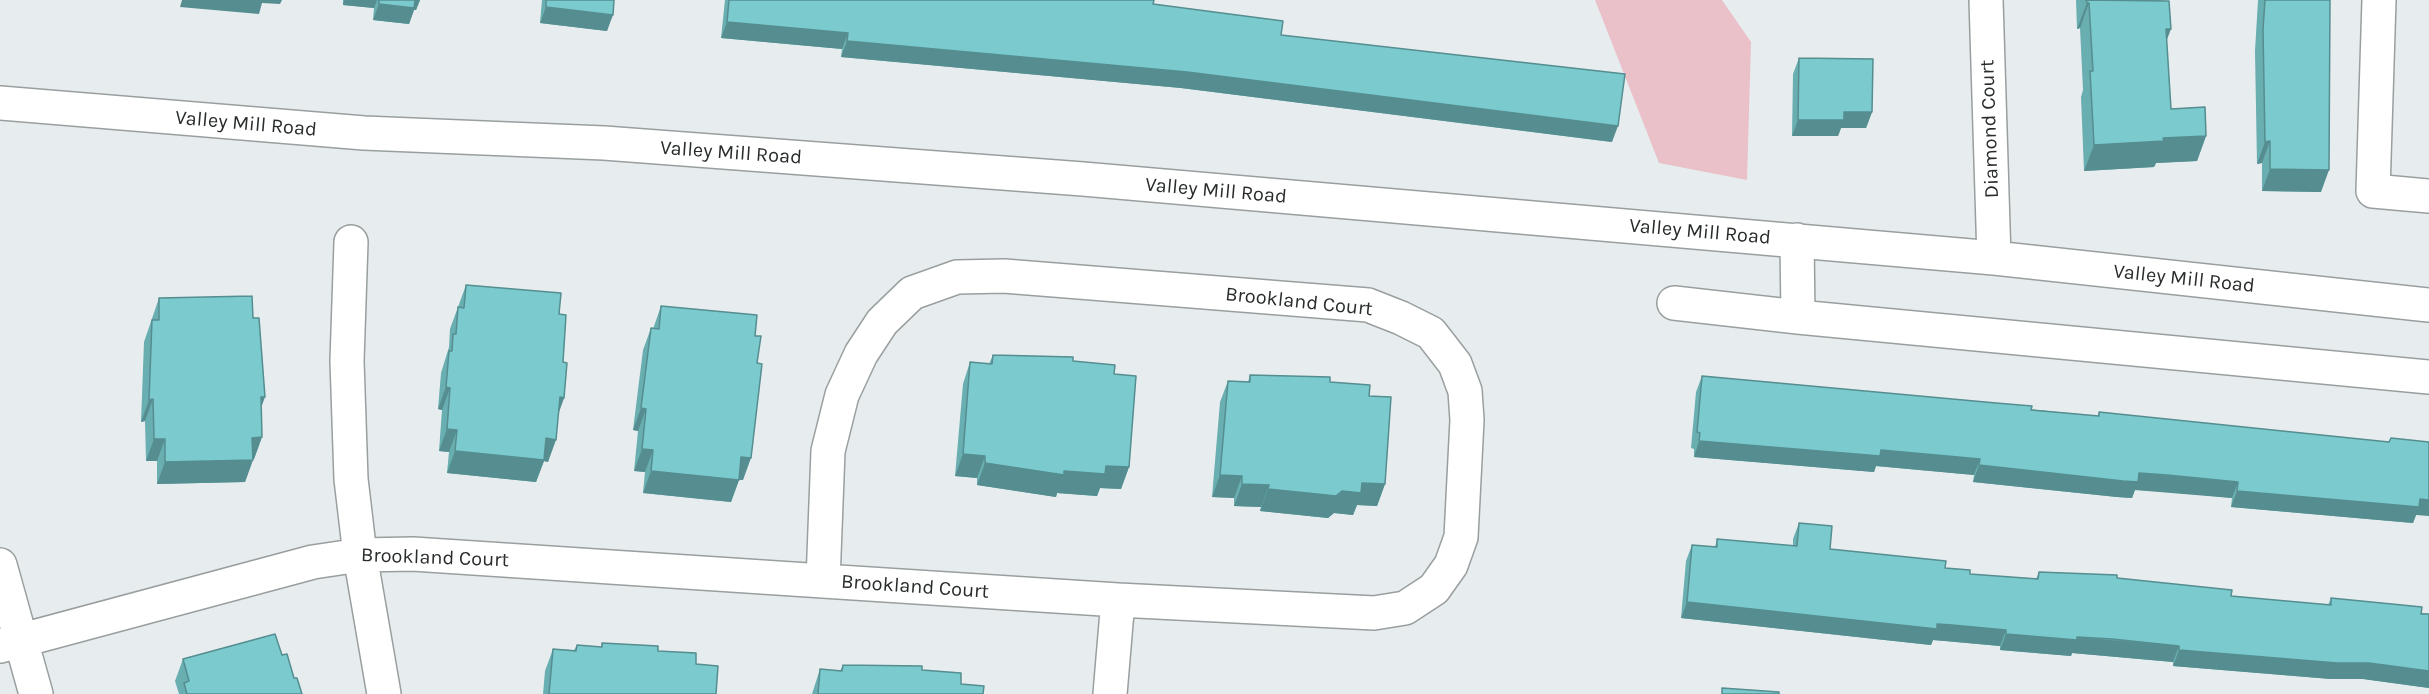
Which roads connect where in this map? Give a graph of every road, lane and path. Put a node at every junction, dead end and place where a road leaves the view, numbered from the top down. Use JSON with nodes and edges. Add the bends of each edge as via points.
{"nodes":[{"id":1,"x":1986,"y":0,"type":"edge"},
{"id":2,"x":2379,"y":0,"type":"edge"},
{"id":3,"x":0,"y":103,"type":"edge"},
{"id":4,"x":2429,"y":196,"type":"edge"},
{"id":5,"x":1797,"y":240,"type":"junction"},
{"id":6,"x":351,"y":242,"type":"dead end"},
{"id":7,"x":1994,"y":258,"type":"junction"},
{"id":8,"x":1674,"y":303,"type":"dead end"},
{"id":9,"x":2429,"y":305,"type":"edge"},
{"id":10,"x":1798,"y":317,"type":"junction"},
{"id":11,"x":2429,"y":377,"type":"edge"},
{"id":12,"x":360,"y":555,"type":"junction"},
{"id":13,"x":0,"y":565,"type":"edge"},
{"id":14,"x":823,"y":581,"type":"junction"},
{"id":15,"x":1118,"y":600,"type":"junction"},
{"id":16,"x":10,"y":643,"type":"edge"},
{"id":17,"x":36,"y":694,"type":"edge"},
{"id":18,"x":384,"y":694,"type":"edge"},
{"id":19,"x":1110,"y":694,"type":"edge"}],
"edges":[{"from":1,"to":7,"type":"street","name":"Diamond Court"},
{"from":2,"to":4,"type":"street","via":[[2373,191]]},
{"from":3,"to":5,"type":"street","name":"Valley Mill Road","via":[[364,133],[604,143]]},
{"from":5,"to":7,"type":"street","name":"Valley Mill Road"},
{"from":5,"to":10,"type":"street"},
{"from":6,"to":12,"type":"street","via":[[347,361],[351,479]]},
{"from":7,"to":9,"type":"street","name":"Valley Mill Road"},
{"from":8,"to":10,"type":"street"},
{"from":10,"to":11,"type":"street"},
{"from":12,"to":14,"type":"street","name":"Brookland Court","via":[[413,554]]},
{"from":12,"to":16,"type":"street","name":"Brookland Court","via":[[313,562]]},
{"from":12,"to":18,"type":"street"},
{"from":13,"to":16,"type":"street"},
{"from":14,"to":15,"type":"street","name":"Brookland Court"},
{"from":14,"to":15,"type":"street","name":"Brookland Court","via":[[828,450],[842,395],[861,354],[882,322],[912,293],[957,277],[1004,276],[1368,305],[1431,333],[1455,363],[1465,391],[1467,420],[1461,537],[1450,565],[1434,589],[1405,608],[1374,613]]},
{"from":15,"to":19,"type":"street"},
{"from":16,"to":17,"type":"street"}]}
